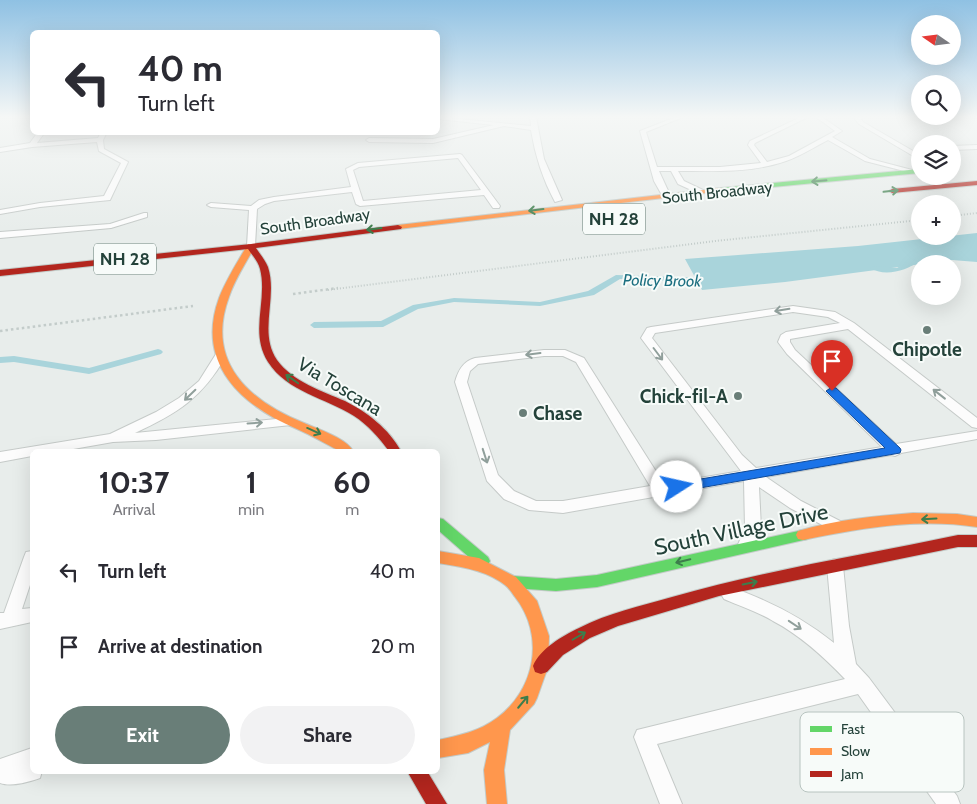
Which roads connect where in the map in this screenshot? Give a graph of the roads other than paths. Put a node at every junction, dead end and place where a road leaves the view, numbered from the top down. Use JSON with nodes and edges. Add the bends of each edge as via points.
{"nodes":[{"id":1,"x":110,"y":155,"type":"edge"},
{"id":2,"x":539,"y":155,"type":"edge"},
{"id":3,"x":650,"y":155,"type":"edge"},
{"id":4,"x":757,"y":155,"type":"edge"},
{"id":5,"x":794,"y":155,"type":"edge"},
{"id":6,"x":855,"y":155,"type":"edge"},
{"id":7,"x":766,"y":164,"type":"junction"},
{"id":8,"x":673,"y":168,"type":"junction"},
{"id":9,"x":654,"y":169,"type":"junction"},
{"id":10,"x":911,"y":170,"type":"edge"},
{"id":11,"x":911,"y":172,"type":"edge"},
{"id":12,"x":977,"y":183,"type":"edge"},
{"id":13,"x":355,"y":189,"type":"junction"},
{"id":14,"x":487,"y":192,"type":"junction"},
{"id":15,"x":700,"y":192,"type":"junction"},
{"id":16,"x":878,"y":193,"type":"dead end"},
{"id":17,"x":666,"y":195,"type":"junction"},
{"id":18,"x":558,"y":200,"type":"dead end"},
{"id":19,"x":210,"y":205,"type":"dead end"},
{"id":20,"x":496,"y":206,"type":"dead end"},
{"id":21,"x":253,"y":208,"type":"junction"},
{"id":22,"x":0,"y":212,"type":"edge"},
{"id":23,"x":144,"y":214,"type":"dead end"},
{"id":24,"x":0,"y":235,"type":"edge"},
{"id":25,"x":352,"y":245,"type":"dead end"},
{"id":26,"x":250,"y":246,"type":"junction"},
{"id":27,"x":0,"y":273,"type":"edge"},
{"id":28,"x":850,"y":325,"type":"junction"},
{"id":29,"x":220,"y":356,"type":"junction"},
{"id":30,"x":289,"y":421,"type":"junction"},
{"id":31,"x":977,"y":424,"type":"edge"},
{"id":32,"x":977,"y":435,"type":"edge"},
{"id":33,"x":113,"y":438,"type":"junction"},
{"id":34,"x":71,"y":449,"type":"edge"},
{"id":35,"x":345,"y":449,"type":"edge"},
{"id":36,"x":394,"y":449,"type":"edge"},
{"id":37,"x":895,"y":450,"type":"junction"},
{"id":38,"x":30,"y":452,"type":"edge"},
{"id":39,"x":0,"y":456,"type":"edge"},
{"id":40,"x":751,"y":474,"type":"junction"},
{"id":41,"x":660,"y":490,"type":"junction"},
{"id":42,"x":977,"y":522,"type":"edge"},
{"id":43,"x":440,"y":525,"type":"edge"},
{"id":44,"x":844,"y":528,"type":"junction"},
{"id":45,"x":977,"y":542,"type":"edge"},
{"id":46,"x":745,"y":547,"type":"junction"},
{"id":47,"x":440,"y":557,"type":"edge"},
{"id":48,"x":30,"y":562,"type":"edge"},
{"id":49,"x":488,"y":565,"type":"junction"},
{"id":50,"x":835,"y":566,"type":"junction"},
{"id":51,"x":513,"y":582,"type":"junction"},
{"id":52,"x":719,"y":590,"type":"junction"},
{"id":53,"x":30,"y":615,"type":"edge"},
{"id":54,"x":5,"y":620,"type":"edge"},
{"id":55,"x":541,"y":666,"type":"junction"},
{"id":56,"x":847,"y":666,"type":"junction"},
{"id":57,"x":862,"y":684,"type":"junction"},
{"id":58,"x":882,"y":712,"type":"edge"},
{"id":59,"x":502,"y":726,"type":"junction"},
{"id":60,"x":440,"y":749,"type":"edge"},
{"id":61,"x":30,"y":759,"type":"edge"},
{"id":62,"x":0,"y":770,"type":"edge"},
{"id":63,"x":30,"y":770,"type":"edge"},
{"id":64,"x":419,"y":774,"type":"edge"},
{"id":65,"x":0,"y":775,"type":"edge"},
{"id":66,"x":940,"y":792,"type":"edge"},
{"id":67,"x":437,"y":804,"type":"edge"},
{"id":68,"x":497,"y":804,"type":"edge"},
{"id":69,"x":671,"y":804,"type":"edge"},
{"id":70,"x":949,"y":804,"type":"edge"}],
"edges":[{"from":1,"to":22,"type":"lane","via":[[125,162],[107,198]]},
{"from":2,"to":18,"type":"lane","via":[[546,178]]},
{"from":3,"to":9,"type":"lane"},
{"from":4,"to":7,"type":"lane"},
{"from":5,"to":7,"type":"lane"},
{"from":6,"to":10,"type":"lane","via":[[869,162]]},
{"from":7,"to":8,"type":"lane"},
{"from":8,"to":9,"type":"lane"},
{"from":8,"to":15,"type":"lane","via":[[682,182]]},
{"from":9,"to":17,"type":"lane"},
{"from":11,"to":15,"type":"main road","name":"South Broadway","number":"NH 28","one_way":true},
{"from":16,"to":12,"type":"main road","one_way":true},
{"from":13,"to":14,"type":"lane","via":[[360,204]]},
{"from":13,"to":14,"type":"lane","via":[[349,169],[358,165],[460,156]]},
{"from":13,"to":21,"type":"lane","via":[[274,199]]},
{"from":14,"to":20,"type":"lane"},
{"from":15,"to":17,"type":"main road","name":"South Broadway","number":"NH 28"},
{"from":17,"to":26,"type":"main road","name":"South Broadway","number":"NH 28","one_way":true},
{"from":19,"to":21,"type":"lane"},
{"from":21,"to":26,"type":"lane"},
{"from":23,"to":24,"type":"lane","via":[[111,226]]},
{"from":25,"to":26,"type":"main road","name":"South Broadway","number":"NH 28","via":[[303,250]]},
{"from":26,"to":27,"type":"main road","name":"South Broadway","number":"NH 28"},
{"from":26,"to":29,"type":"main road","via":[[222,303],[218,334]]},
{"from":36,"to":26,"type":"main road","name":"Via Toscana","one_way":true,"via":[[369,420],[292,380],[266,353],[263,339],[264,269]]},
{"from":31,"to":28,"type":"lane","one_way":true},
{"from":28,"to":37,"type":"lane","via":[[790,334],[784,342]]},
{"from":28,"to":40,"type":"lane","one_way":true,"via":[[830,314],[793,309],[651,330],[646,338]]},
{"from":29,"to":30,"type":"main road","via":[[231,376],[250,397],[271,413]]},
{"from":29,"to":33,"type":"lane","one_way":true,"via":[[202,383],[182,402]]},
{"from":33,"to":30,"type":"lane","one_way":true},
{"from":30,"to":35,"type":"main road","one_way":true,"via":[[334,440]]},
{"from":32,"to":37,"type":"lane"},
{"from":33,"to":34,"type":"lane"},
{"from":37,"to":40,"type":"lane"},
{"from":38,"to":39,"type":"lane"},
{"from":40,"to":41,"type":"lane"},
{"from":40,"to":44,"type":"lane","via":[[816,516]]},
{"from":40,"to":46,"type":"lane","via":[[753,528]]},
{"from":41,"to":41,"type":"lane","one_way":true,"via":[[580,360],[566,353],[544,353],[475,361],[464,370],[461,382],[492,477],[509,494],[534,506],[564,507]]},
{"from":42,"to":44,"type":"main road","name":"South Village Drive","one_way":true,"via":[[948,518]]},
{"from":43,"to":49,"type":"main road"},
{"from":44,"to":46,"type":"main road","name":"South Village Drive"},
{"from":45,"to":50,"type":"main road","via":[[958,541]]},
{"from":46,"to":51,"type":"main road","name":"South Village Drive","one_way":true,"via":[[597,581],[556,584]]},
{"from":47,"to":49,"type":"main road","via":[[459,557]]},
{"from":48,"to":54,"type":"lane"},
{"from":49,"to":51,"type":"main road"},
{"from":52,"to":50,"type":"main road","one_way":true},
{"from":50,"to":56,"type":"lane"},
{"from":51,"to":55,"type":"main road","via":[[533,605],[542,634]]},
{"from":55,"to":52,"type":"main road","one_way":true,"via":[[557,650],[584,633],[615,620]]},
{"from":52,"to":56,"type":"lane","one_way":true,"via":[[785,618]]},
{"from":53,"to":54,"type":"lane"},
{"from":59,"to":55,"type":"main road","one_way":true,"via":[[528,698]]},
{"from":56,"to":57,"type":"lane"},
{"from":57,"to":58,"type":"lane"},
{"from":57,"to":69,"type":"lane","via":[[644,737]]},
{"from":59,"to":60,"type":"main road","via":[[467,744]]},
{"from":59,"to":68,"type":"main road","via":[[494,770]]},
{"from":61,"to":62,"type":"lane"},
{"from":63,"to":65,"type":"lane"},
{"from":64,"to":67,"type":"main road"},
{"from":66,"to":70,"type":"lane"}]}
